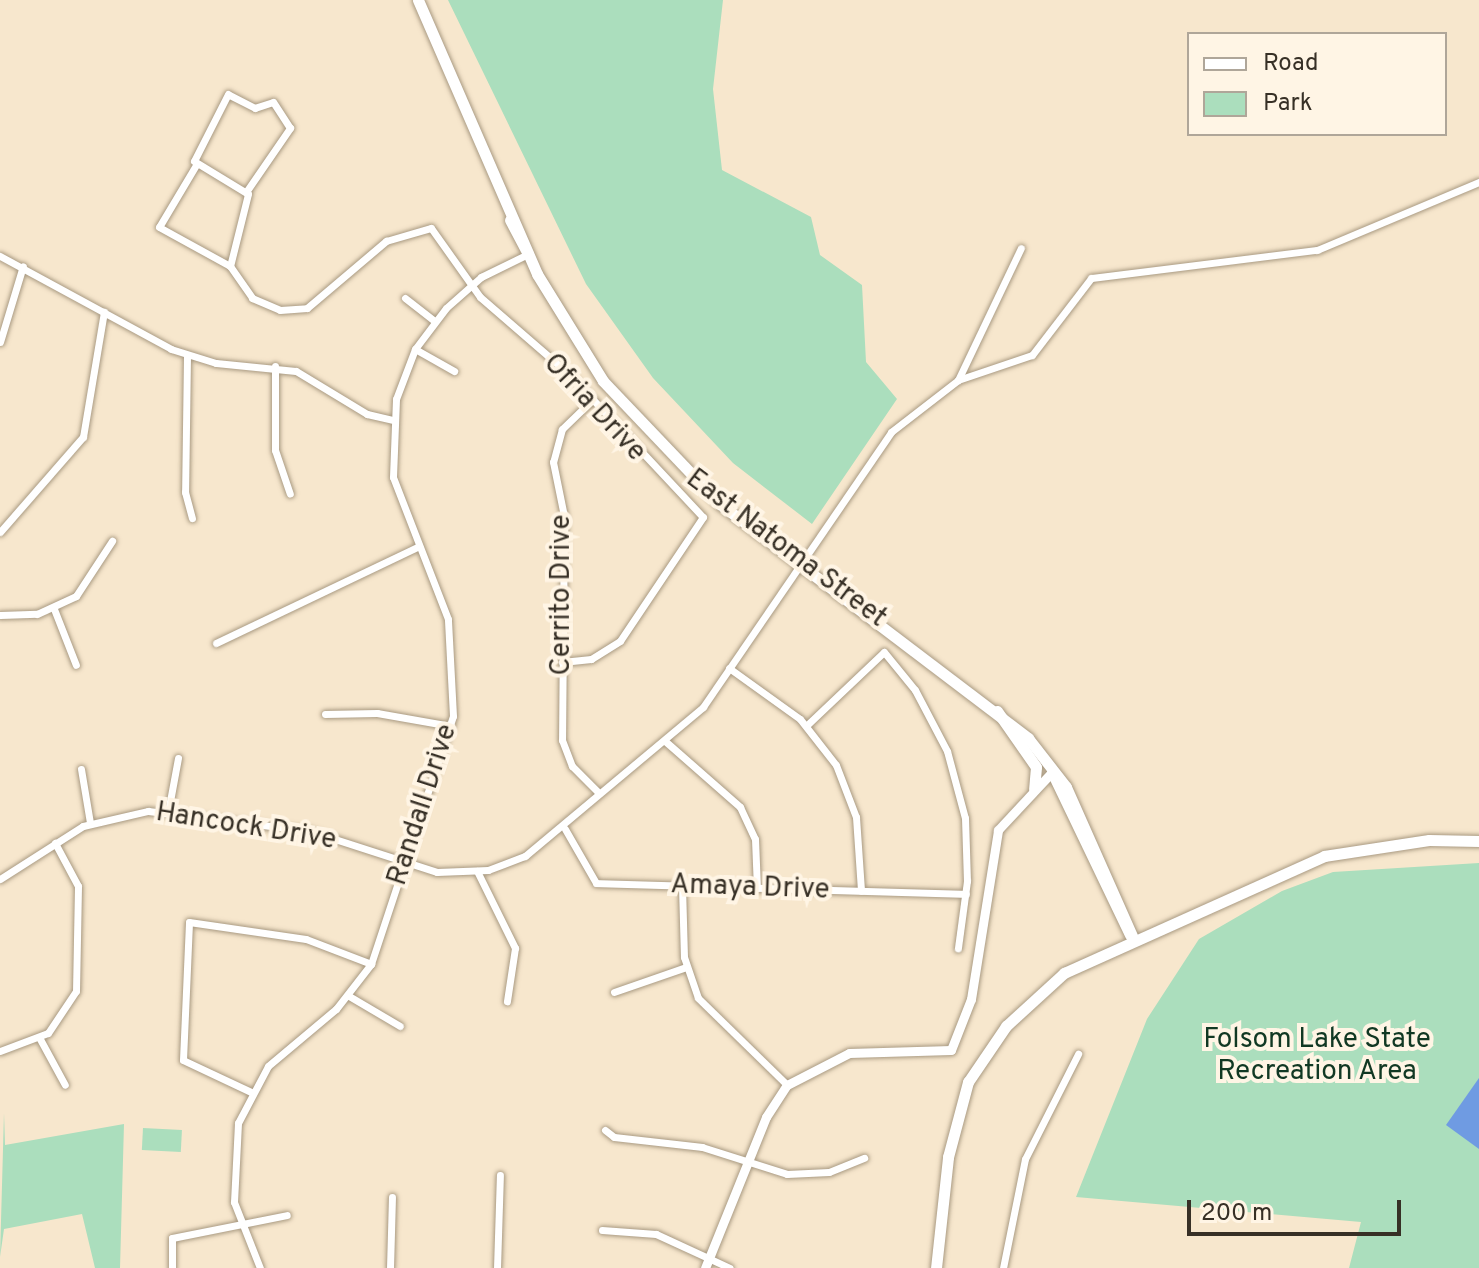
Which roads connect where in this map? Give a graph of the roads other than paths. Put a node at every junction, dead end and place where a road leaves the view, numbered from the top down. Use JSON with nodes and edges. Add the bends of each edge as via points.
{"nodes":[{"id":1,"x":418,"y":0,"type":"edge"},
{"id":2,"x":196,"y":165,"type":"junction"},
{"id":3,"x":1479,"y":182,"type":"edge"},
{"id":4,"x":246,"y":192,"type":"junction"},
{"id":5,"x":1021,"y":248,"type":"dead end"},
{"id":6,"x":528,"y":254,"type":"junction"},
{"id":7,"x":0,"y":256,"type":"edge"},
{"id":8,"x":23,"y":266,"type":"junction"},
{"id":9,"x":230,"y":266,"type":"junction"},
{"id":10,"x":472,"y":285,"type":"junction"},
{"id":11,"x":405,"y":298,"type":"dead end"},
{"id":12,"x":104,"y":312,"type":"junction"},
{"id":13,"x":434,"y":321,"type":"junction"},
{"id":14,"x":0,"y":342,"type":"edge"},
{"id":15,"x":415,"y":349,"type":"junction"},
{"id":16,"x":187,"y":356,"type":"junction"},
{"id":17,"x":275,"y":366,"type":"junction"},
{"id":18,"x":454,"y":371,"type":"dead end"},
{"id":19,"x":958,"y":380,"type":"junction"},
{"id":20,"x":592,"y":400,"type":"junction"},
{"id":21,"x":392,"y":420,"type":"junction"},
{"id":22,"x":290,"y":494,"type":"dead end"},
{"id":23,"x":0,"y":513,"type":"edge"},
{"id":24,"x":192,"y":518,"type":"dead end"},
{"id":25,"x":8,"y":522,"type":"junction"},
{"id":26,"x":0,"y":532,"type":"edge"},
{"id":27,"x":112,"y":541,"type":"dead end"},
{"id":28,"x":419,"y":546,"type":"junction"},
{"id":29,"x":799,"y":561,"type":"junction"},
{"id":30,"x":54,"y":609,"type":"junction"},
{"id":31,"x":0,"y":615,"type":"edge"},
{"id":32,"x":216,"y":643,"type":"dead end"},
{"id":33,"x":562,"y":662,"type":"junction"},
{"id":34,"x":76,"y":665,"type":"dead end"},
{"id":35,"x":729,"y":668,"type":"junction"},
{"id":36,"x":995,"y":707,"type":"junction"},
{"id":37,"x":325,"y":714,"type":"dead end"},
{"id":38,"x":807,"y":725,"type":"junction"},
{"id":39,"x":451,"y":726,"type":"junction"},
{"id":40,"x":665,"y":741,"type":"junction"},
{"id":41,"x":178,"y":758,"type":"dead end"},
{"id":42,"x":81,"y":769,"type":"dead end"},
{"id":43,"x":1052,"y":772,"type":"junction"},
{"id":44,"x":1034,"y":789,"type":"junction"},
{"id":45,"x":598,"y":792,"type":"junction"},
{"id":46,"x":168,"y":812,"type":"junction"},
{"id":47,"x":90,"y":823,"type":"junction"},
{"id":48,"x":565,"y":829,"type":"junction"},
{"id":49,"x":1479,"y":841,"type":"edge"},
{"id":50,"x":55,"y":843,"type":"junction"},
{"id":51,"x":404,"y":866,"type":"junction"},
{"id":52,"x":477,"y":871,"type":"junction"},
{"id":53,"x":0,"y":879,"type":"edge"},
{"id":54,"x":682,"y":886,"type":"junction"},
{"id":55,"x":757,"y":888,"type":"junction"},
{"id":56,"x":861,"y":891,"type":"junction"},
{"id":57,"x":966,"y":894,"type":"junction"},
{"id":58,"x":1133,"y":938,"type":"junction"},
{"id":59,"x":958,"y":948,"type":"dead end"},
{"id":60,"x":371,"y":964,"type":"junction"},
{"id":61,"x":686,"y":967,"type":"junction"},
{"id":62,"x":614,"y":992,"type":"dead end"},
{"id":63,"x":349,"y":996,"type":"junction"},
{"id":64,"x":507,"y":1001,"type":"dead end"},
{"id":65,"x":400,"y":1026,"type":"dead end"},
{"id":66,"x":40,"y":1039,"type":"junction"},
{"id":67,"x":0,"y":1051,"type":"edge"},
{"id":68,"x":1078,"y":1054,"type":"dead end"},
{"id":69,"x":65,"y":1085,"type":"dead end"},
{"id":70,"x":787,"y":1085,"type":"junction"},
{"id":71,"x":251,"y":1092,"type":"junction"},
{"id":72,"x":605,"y":1130,"type":"dead end"},
{"id":73,"x":864,"y":1158,"type":"dead end"},
{"id":74,"x":749,"y":1163,"type":"junction"},
{"id":75,"x":500,"y":1175,"type":"dead end"},
{"id":76,"x":392,"y":1197,"type":"dead end"},
{"id":77,"x":287,"y":1215,"type":"dead end"},
{"id":78,"x":239,"y":1222,"type":"junction"},
{"id":79,"x":602,"y":1230,"type":"dead end"},
{"id":80,"x":711,"y":1258,"type":"junction"},
{"id":81,"x":172,"y":1268,"type":"edge"},
{"id":82,"x":260,"y":1268,"type":"edge"},
{"id":83,"x":390,"y":1268,"type":"edge"},
{"id":84,"x":497,"y":1268,"type":"edge"},
{"id":85,"x":705,"y":1268,"type":"edge"},
{"id":86,"x":730,"y":1268,"type":"edge"},
{"id":87,"x":936,"y":1268,"type":"edge"},
{"id":88,"x":1003,"y":1268,"type":"edge"}],
"edges":[{"from":1,"to":6,"type":"main road","name":"East Natoma Street"},
{"from":2,"to":4,"type":"street"},
{"from":2,"to":4,"type":"street","via":[[195,149],[228,94],[255,108],[273,102],[290,128]]},
{"from":2,"to":9,"type":"street","via":[[159,227]]},
{"from":3,"to":19,"type":"street","via":[[1317,250],[1099,274],[1032,355]]},
{"from":4,"to":9,"type":"street"},
{"from":5,"to":19,"type":"street"},
{"from":6,"to":10,"type":"street","name":"Randall Drive"},
{"from":6,"to":29,"type":"main road","name":"East Natoma Street","via":[[584,353],[646,434],[720,504]]},
{"from":7,"to":8,"type":"street"},
{"from":8,"to":12,"type":"street"},
{"from":8,"to":14,"type":"street"},
{"from":9,"to":10,"type":"street","name":"Ofria Drive","via":[[258,302],[299,310],[325,300],[372,250],[426,226]]},
{"from":10,"to":13,"type":"street","name":"Randall Drive"},
{"from":10,"to":20,"type":"street","name":"Ofria Drive"},
{"from":11,"to":13,"type":"street"},
{"from":12,"to":16,"type":"street"},
{"from":12,"to":25,"type":"street","via":[[83,437]]},
{"from":13,"to":15,"type":"street","name":"Randall Drive"},
{"from":15,"to":18,"type":"street"},
{"from":15,"to":21,"type":"street","name":"Randall Drive"},
{"from":16,"to":17,"type":"street"},
{"from":16,"to":24,"type":"street","via":[[185,492]]},
{"from":17,"to":21,"type":"street","via":[[307,374],[367,414]]},
{"from":17,"to":22,"type":"street","via":[[275,450]]},
{"from":19,"to":29,"type":"street","name":"Hancock Drive","via":[[891,432]]},
{"from":20,"to":33,"type":"street","name":"Cerrito Drive","via":[[566,423],[554,455],[564,509]]},
{"from":20,"to":33,"type":"street","name":"Ofria Drive","via":[[703,517],[620,641],[591,659]]},
{"from":21,"to":28,"type":"street","name":"Randall Drive","via":[[393,477]]},
{"from":23,"to":25,"type":"street"},
{"from":25,"to":26,"type":"street"},
{"from":27,"to":30,"type":"street","via":[[94,579]]},
{"from":28,"to":32,"type":"street"},
{"from":28,"to":39,"type":"street","name":"Randall Drive","via":[[452,637]]},
{"from":29,"to":35,"type":"street","name":"Hancock Drive"},
{"from":29,"to":36,"type":"main road","name":"East Natoma Street"},
{"from":30,"to":31,"type":"street"},
{"from":30,"to":34,"type":"street"},
{"from":33,"to":45,"type":"street","name":"Cerrito Drive","via":[[563,747]]},
{"from":35,"to":38,"type":"street"},
{"from":35,"to":40,"type":"street","name":"Hancock Drive","via":[[703,707]]},
{"from":36,"to":43,"type":"main road","name":"East Natoma Street"},
{"from":36,"to":44,"type":"main road","via":[[1036,767]]},
{"from":37,"to":39,"type":"street","via":[[377,713]]},
{"from":38,"to":56,"type":"street","via":[[853,803]]},
{"from":38,"to":57,"type":"street","via":[[884,652],[947,751],[965,818]]},
{"from":39,"to":51,"type":"street","name":"Randall Drive"},
{"from":40,"to":45,"type":"street","name":"Hancock Drive"},
{"from":40,"to":55,"type":"street","via":[[746,816],[757,849]]},
{"from":41,"to":46,"type":"street"},
{"from":42,"to":47,"type":"street"},
{"from":43,"to":44,"type":"street"},
{"from":43,"to":58,"type":"main road","name":"East Natoma Street","via":[[1105,866]]},
{"from":44,"to":70,"type":"street","via":[[995,840],[971,999],[951,1050],[849,1053]]},
{"from":45,"to":48,"type":"street","name":"Hancock Drive"},
{"from":46,"to":47,"type":"street","name":"Hancock Drive"},
{"from":46,"to":51,"type":"street","name":"Hancock Drive","via":[[310,831]]},
{"from":47,"to":50,"type":"street","name":"Hancock Drive"},
{"from":48,"to":52,"type":"street","name":"Hancock Drive","via":[[525,856]]},
{"from":48,"to":54,"type":"street","name":"Amaya Drive","via":[[596,883]]},
{"from":49,"to":58,"type":"main road","via":[[1416,841],[1324,856]]},
{"from":50,"to":53,"type":"street","name":"Hancock Drive"},
{"from":50,"to":66,"type":"street","via":[[78,886],[78,976],[69,1010]]},
{"from":51,"to":52,"type":"street","name":"Hancock Drive"},
{"from":51,"to":60,"type":"street","name":"Randall Drive"},
{"from":52,"to":64,"type":"street","via":[[515,948]]},
{"from":54,"to":55,"type":"street","name":"Amaya Drive"},
{"from":54,"to":61,"type":"street"},
{"from":55,"to":56,"type":"street","name":"Amaya Drive"},
{"from":56,"to":57,"type":"street","name":"Amaya Drive"},
{"from":57,"to":59,"type":"street"},
{"from":58,"to":87,"type":"main road","via":[[1064,973],[986,1051],[956,1118]]},
{"from":60,"to":63,"type":"street","name":"Randall Drive"},
{"from":60,"to":71,"type":"street","via":[[306,939],[189,922],[183,1060]]},
{"from":61,"to":62,"type":"street"},
{"from":61,"to":70,"type":"street","via":[[711,1015]]},
{"from":63,"to":65,"type":"street"},
{"from":63,"to":71,"type":"street","name":"Randall Drive","via":[[268,1066]]},
{"from":66,"to":67,"type":"street"},
{"from":66,"to":69,"type":"street"},
{"from":68,"to":88,"type":"street","via":[[1025,1159]]},
{"from":70,"to":74,"type":"street"},
{"from":71,"to":78,"type":"street","name":"Randall Drive","via":[[232,1151]]},
{"from":72,"to":74,"type":"street"},
{"from":73,"to":74,"type":"street","via":[[805,1175]]},
{"from":74,"to":80,"type":"street"},
{"from":75,"to":84,"type":"street"},
{"from":76,"to":83,"type":"street"},
{"from":77,"to":78,"type":"street"},
{"from":78,"to":81,"type":"street","via":[[172,1238]]},
{"from":78,"to":82,"type":"street","name":"Randall Drive"},
{"from":79,"to":80,"type":"street","via":[[656,1234]]},
{"from":80,"to":85,"type":"street"},
{"from":80,"to":86,"type":"street"}]}
